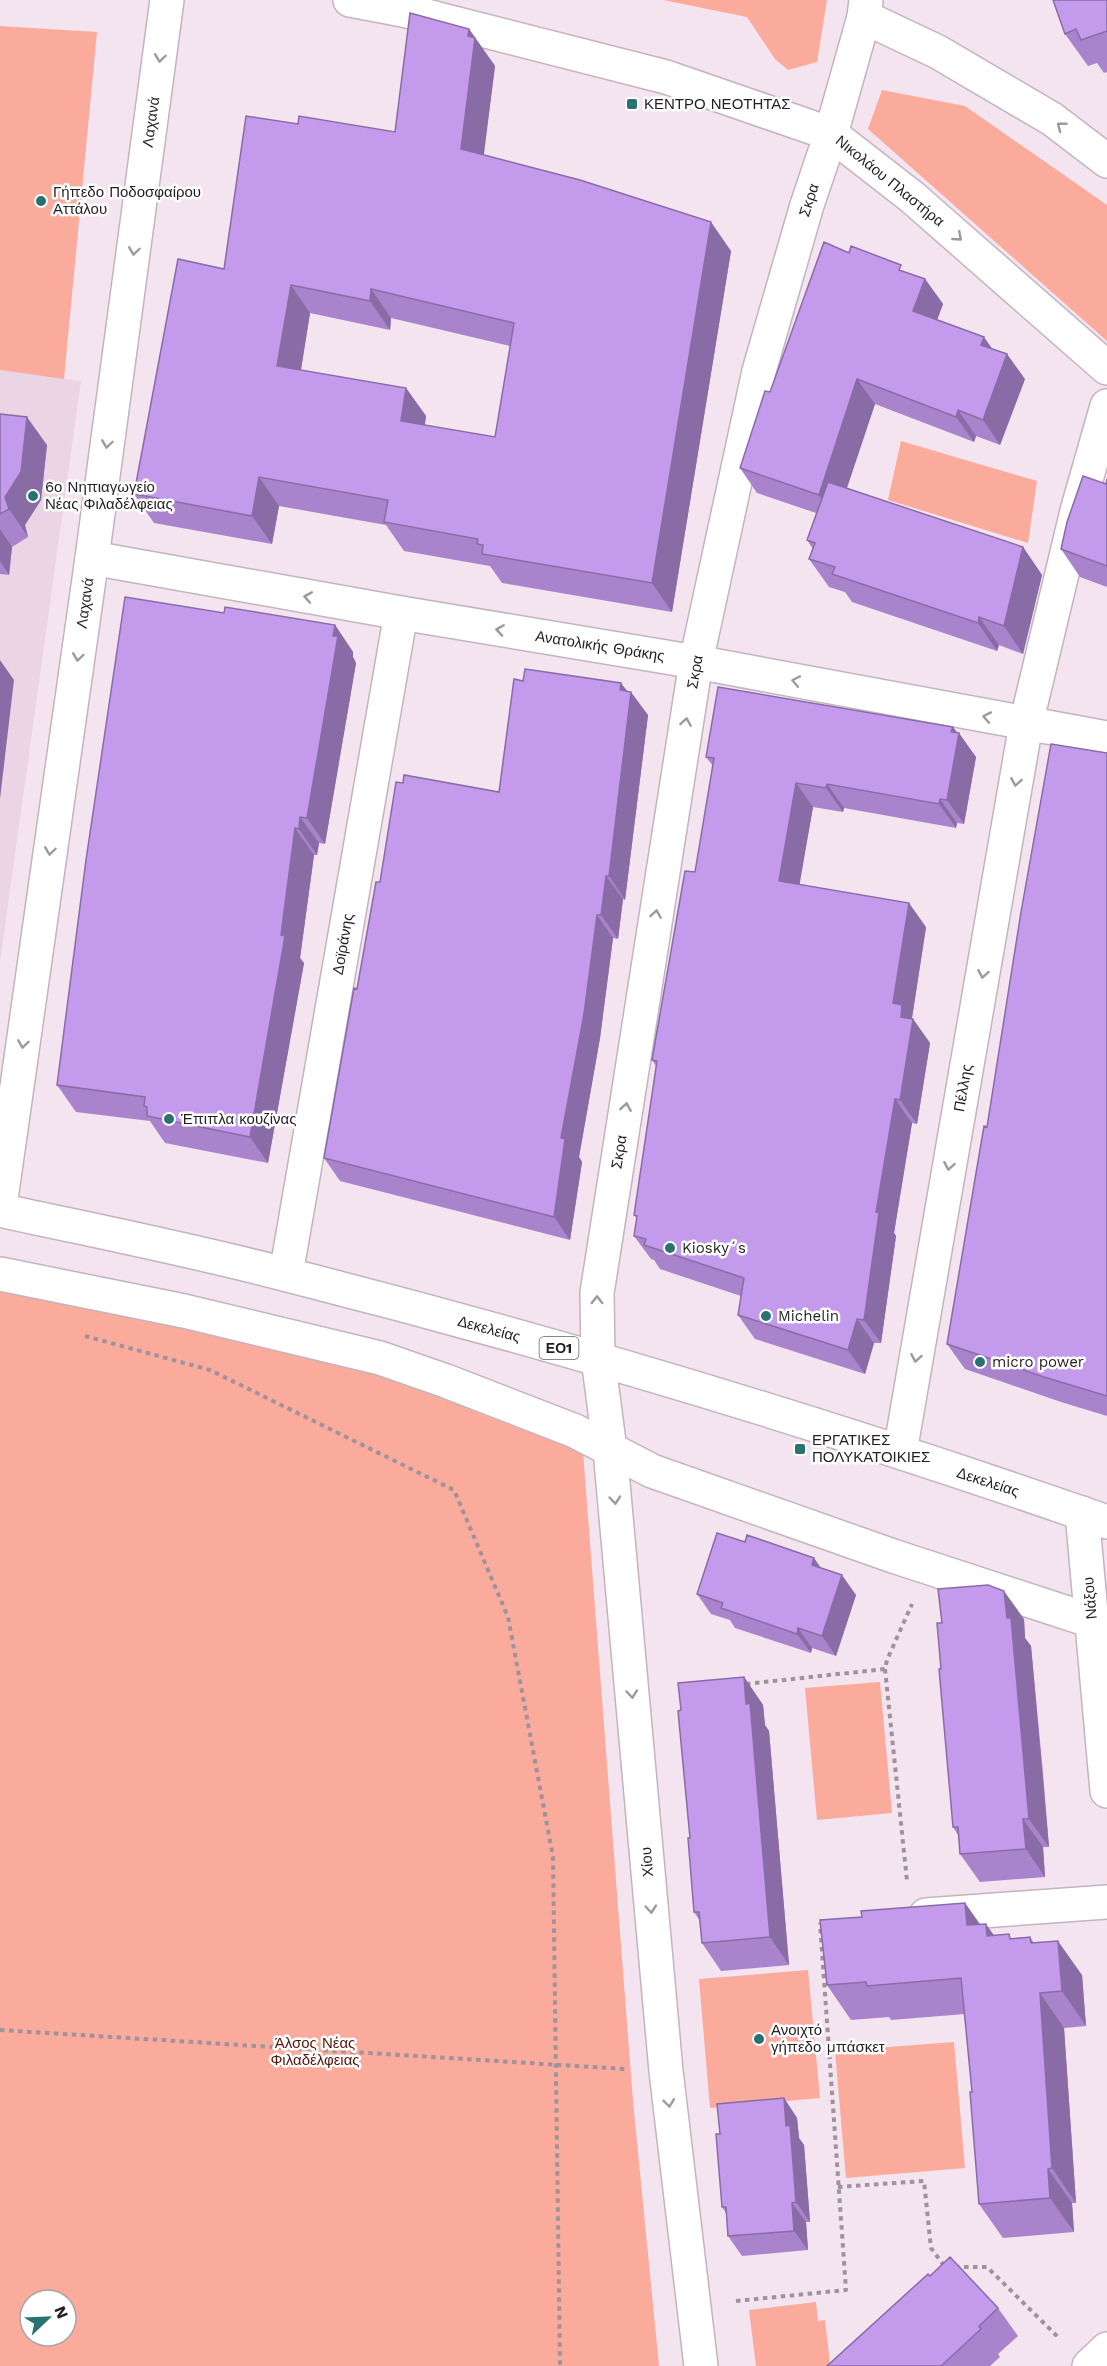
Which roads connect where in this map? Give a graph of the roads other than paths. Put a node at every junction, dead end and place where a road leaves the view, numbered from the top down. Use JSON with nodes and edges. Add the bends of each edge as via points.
{"nodes":[{"id":1,"x":167,"y":0,"type":"edge"},
{"id":2,"x":350,"y":0,"type":"edge"},
{"id":3,"x":865,"y":9,"type":"edge"},
{"id":4,"x":831,"y":134,"type":"junction"},
{"id":5,"x":1107,"y":161,"type":"edge"},
{"id":6,"x":1107,"y":368,"type":"edge"},
{"id":7,"x":1107,"y":406,"type":"edge"},
{"id":8,"x":92,"y":558,"type":"junction"},
{"id":9,"x":400,"y":613,"type":"junction"},
{"id":10,"x":696,"y":662,"type":"junction"},
{"id":11,"x":1026,"y":724,"type":"junction"},
{"id":12,"x":1107,"y":738,"type":"edge"},
{"id":13,"x":0,"y":1208,"type":"edge"},
{"id":14,"x":0,"y":1274,"type":"edge"},
{"id":15,"x":286,"y":1274,"type":"junction"},
{"id":16,"x":598,"y":1358,"type":"junction"},
{"id":17,"x":610,"y":1450,"type":"junction"},
{"id":18,"x":900,"y":1452,"type":"junction"},
{"id":19,"x":1095,"y":1517,"type":"edge"},
{"id":20,"x":1099,"y":1624,"type":"edge"},
{"id":21,"x":1107,"y":1791,"type":"edge"},
{"id":22,"x":1107,"y":1902,"type":"edge"},
{"id":23,"x":905,"y":1917,"type":"edge"},
{"id":24,"x":1107,"y":2349,"type":"edge"},
{"id":25,"x":700,"y":2366,"type":"edge"},
{"id":26,"x":1089,"y":2366,"type":"edge"}],
"edges":[{"from":1,"to":8,"type":"street","name":"Λαχανά","one_way":true},
{"from":2,"to":4,"type":"street","name":"Νικολάου Πλαστήρα","via":[[666,77]]},
{"from":3,"to":4,"type":"street","name":"Σκρα"},
{"from":5,"to":3,"type":"street","one_way":true,"via":[[1052,119]]},
{"from":4,"to":6,"type":"street","name":"Νικολάου Πλαστήρα","one_way":true,"via":[[912,197]]},
{"from":4,"to":10,"type":"street","name":"Σκρα","via":[[759,371]]},
{"from":7,"to":11,"type":"street","name":"Πέλλης","via":[[1077,510]]},
{"from":9,"to":8,"type":"street","name":"Ανατολικής Θράκης","one_way":true},
{"from":8,"to":13,"type":"street","name":"Λαχανά","one_way":true},
{"from":10,"to":9,"type":"street","name":"Ανατολικής Θράκης","one_way":true},
{"from":9,"to":15,"type":"street","name":"Δοϊράνης"},
{"from":11,"to":10,"type":"street","name":"Ανατολικής Θράκης","one_way":true},
{"from":16,"to":10,"type":"street","name":"Σκρα","one_way":true,"via":[[597,1293]]},
{"from":11,"to":12,"type":"street","name":"Ανατολικής Θράκης"},
{"from":11,"to":18,"type":"street","name":"Πέλλης","one_way":true},
{"from":13,"to":15,"type":"street","name":"Δεκελείας","number":"ΕΟ1"},
{"from":14,"to":17,"type":"street","via":[[184,1311],[380,1358],[575,1431]]},
{"from":15,"to":16,"type":"street","name":"Δεκελείας","number":"ΕΟ1"},
{"from":16,"to":17,"type":"street","name":"Χίου"},
{"from":16,"to":18,"type":"street","name":"Δεκελείας","number":"ΕΟ1"},
{"from":17,"to":20,"type":"street","via":[[651,1472]]},
{"from":17,"to":25,"type":"street","name":"Χίου","one_way":true,"via":[[666,2071]]},
{"from":18,"to":19,"type":"street","name":"Δεκελείας","number":"ΕΟ1"},
{"from":19,"to":20,"type":"street","name":"Νάξου"},
{"from":20,"to":21,"type":"street","name":"Νάξου"},
{"from":22,"to":23,"type":"street"},
{"from":24,"to":26,"type":"street"}]}
